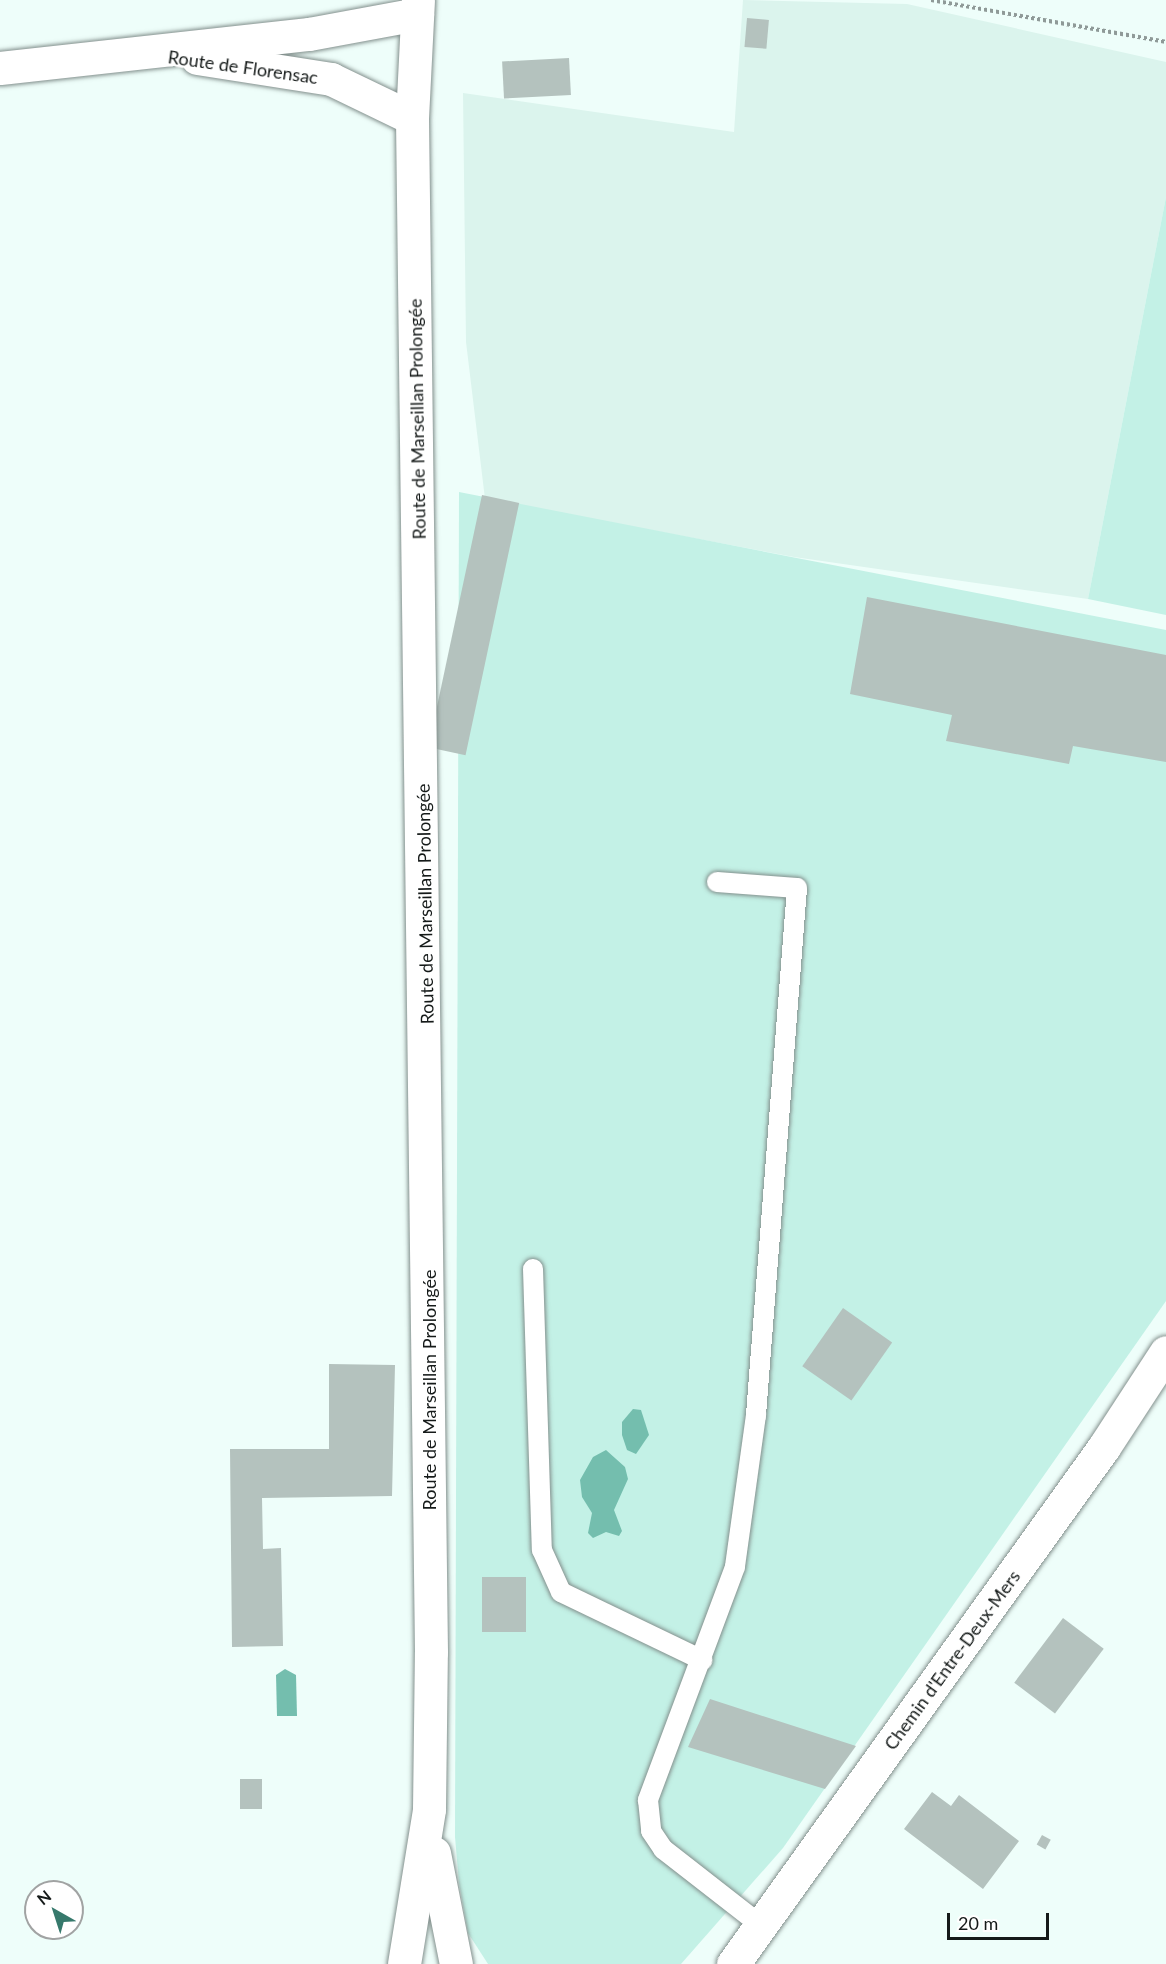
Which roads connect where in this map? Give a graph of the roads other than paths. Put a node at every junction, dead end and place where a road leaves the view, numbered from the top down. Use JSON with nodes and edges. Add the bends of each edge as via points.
{"nodes":[{"id":1,"x":418,"y":7,"type":"edge"},
{"id":2,"x":102,"y":55,"type":"junction"},
{"id":3,"x":0,"y":68,"type":"edge"},
{"id":4,"x":412,"y":118,"type":"junction"},
{"id":5,"x":717,"y":882,"type":"dead end"},
{"id":6,"x":533,"y":1269,"type":"dead end"},
{"id":7,"x":1166,"y":1352,"type":"edge"},
{"id":8,"x":702,"y":1660,"type":"junction"},
{"id":9,"x":429,"y":1809,"type":"junction"},
{"id":10,"x":762,"y":1926,"type":"junction"},
{"id":11,"x":404,"y":1964,"type":"edge"},
{"id":12,"x":456,"y":1964,"type":"edge"},
{"id":13,"x":734,"y":1964,"type":"edge"}],
"edges":[{"from":1,"to":2,"type":"main road","name":"Route de Florensac","via":[[309,34]]},
{"from":1,"to":4,"type":"main road","name":"Route de Marseillan Prolongée"},
{"from":2,"to":3,"type":"main road","name":"Route de Florensac"},
{"from":2,"to":4,"type":"main road","name":"Route de Florensac","via":[[179,56],[331,79]]},
{"from":4,"to":9,"type":"main road","name":"Route de Marseillan Prolongée","via":[[424,798]]},
{"from":5,"to":8,"type":"lane","via":[[797,888],[756,1415],[735,1567]]},
{"from":6,"to":8,"type":"lane","via":[[542,1550],[561,1592]]},
{"from":7,"to":10,"type":"main road","name":"Chemin d'Entre-Deux-Mers"},
{"from":8,"to":10,"type":"lane","via":[[648,1800],[651,1831],[663,1849]]},
{"from":9,"to":11,"type":"main road","name":"Route de Marseillan Prolongée"},
{"from":9,"to":12,"type":"main road","name":"Route de Marseillan Prolongée","via":[[438,1889]]},
{"from":10,"to":13,"type":"main road","name":"Chemin d'Entre-Deux-Mers"}]}
